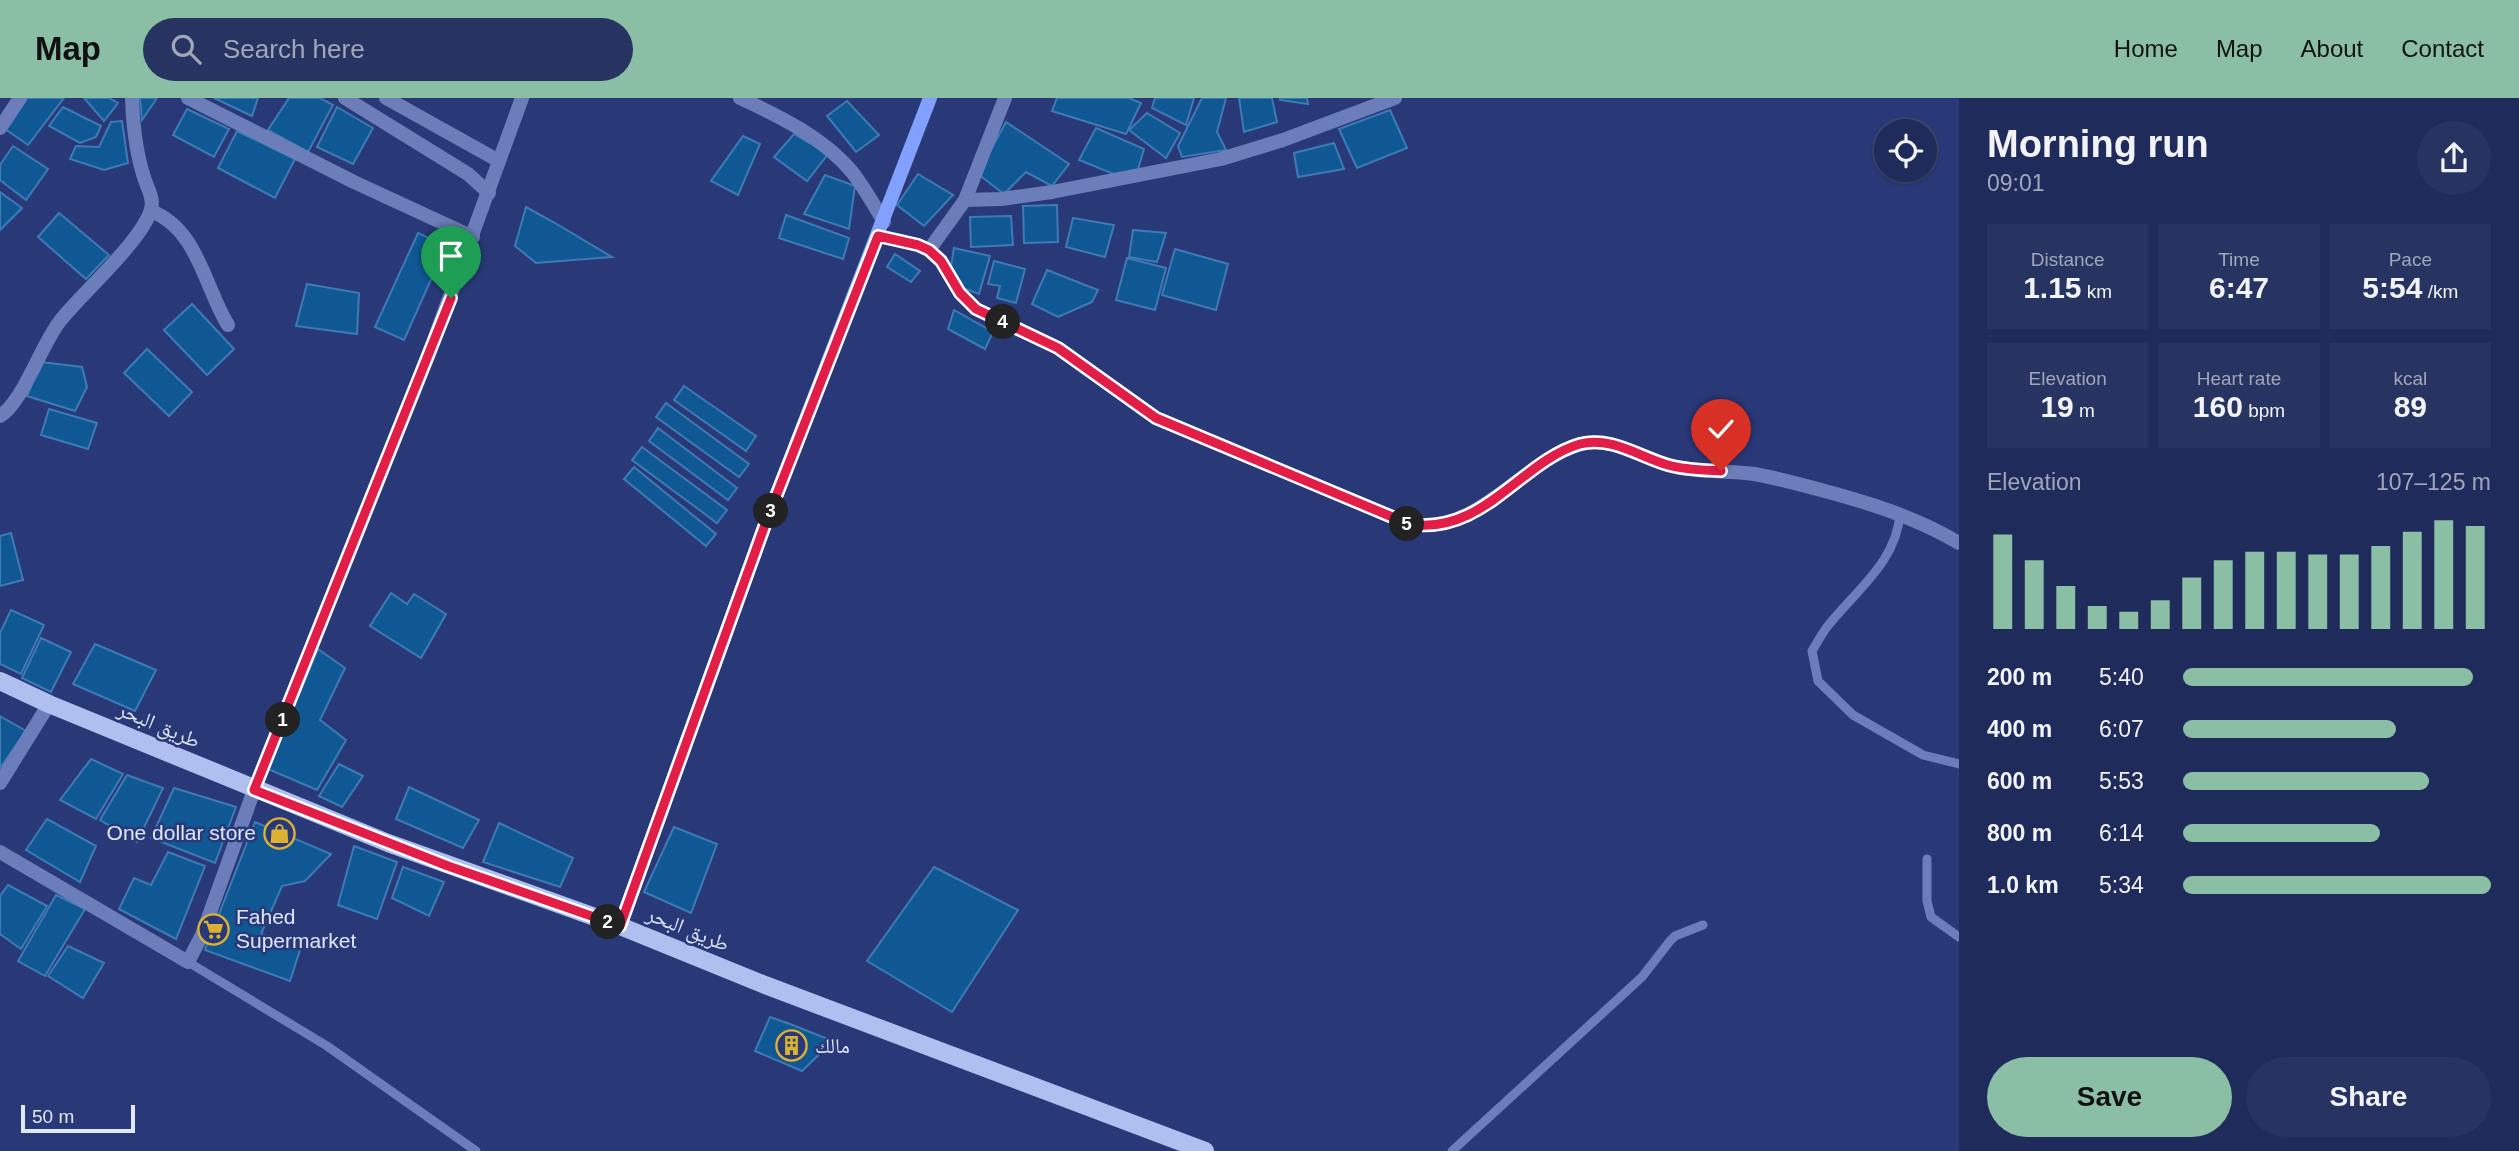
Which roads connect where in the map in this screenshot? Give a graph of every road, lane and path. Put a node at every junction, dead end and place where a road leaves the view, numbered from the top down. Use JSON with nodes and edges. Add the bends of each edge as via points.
{"nodes":[{"id":1,"x":20,"y":98,"type":"edge"},
{"id":2,"x":132,"y":98,"type":"edge"},
{"id":3,"x":187,"y":98,"type":"edge"},
{"id":4,"x":345,"y":98,"type":"edge"},
{"id":5,"x":386,"y":98,"type":"edge"},
{"id":6,"x":522,"y":98,"type":"edge"},
{"id":7,"x":740,"y":98,"type":"edge"},
{"id":8,"x":930,"y":98,"type":"edge"},
{"id":9,"x":1005,"y":98,"type":"edge"},
{"id":10,"x":1395,"y":98,"type":"edge"},
{"id":11,"x":0,"y":128,"type":"edge"},
{"id":12,"x":499,"y":162,"type":"junction"},
{"id":13,"x":489,"y":193,"type":"junction"},
{"id":14,"x":965,"y":200,"type":"junction"},
{"id":15,"x":151,"y":211,"type":"junction"},
{"id":16,"x":881,"y":229,"type":"junction"},
{"id":17,"x":473,"y":237,"type":"junction"},
{"id":18,"x":929,"y":250,"type":"junction"},
{"id":19,"x":228,"y":325,"type":"dead end"},
{"id":20,"x":0,"y":416,"type":"edge"},
{"id":21,"x":1900,"y":513,"type":"junction"},
{"id":22,"x":1959,"y":543,"type":"edge"},
{"id":23,"x":0,"y":681,"type":"edge"},
{"id":24,"x":49,"y":704,"type":"junction"},
{"id":25,"x":1959,"y":764,"type":"edge"},
{"id":26,"x":0,"y":783,"type":"edge"},
{"id":27,"x":254,"y":790,"type":"junction"},
{"id":28,"x":0,"y":852,"type":"edge"},
{"id":29,"x":1927,"y":859,"type":"dead end"},
{"id":30,"x":1703,"y":925,"type":"dead end"},
{"id":31,"x":620,"y":926,"type":"junction"},
{"id":32,"x":1959,"y":937,"type":"edge"},
{"id":33,"x":188,"y":962,"type":"junction"},
{"id":34,"x":476,"y":1151,"type":"edge"},
{"id":35,"x":1205,"y":1151,"type":"edge"},
{"id":36,"x":1452,"y":1151,"type":"edge"}],
"edges":[{"from":1,"to":11,"type":"street"},
{"from":2,"to":15,"type":"street","via":[[138,157]]},
{"from":3,"to":17,"type":"street"},
{"from":4,"to":13,"type":"street","via":[[468,174]]},
{"from":5,"to":12,"type":"street"},
{"from":6,"to":12,"type":"street"},
{"from":7,"to":16,"type":"street","via":[[786,121],[841,160],[861,185]]},
{"from":8,"to":16,"type":"street"},
{"from":9,"to":14,"type":"street"},
{"from":10,"to":14,"type":"street","via":[[1221,159],[1052,192]]},
{"from":12,"to":13,"type":"street"},
{"from":13,"to":17,"type":"street"},
{"from":14,"to":18,"type":"street"},
{"from":15,"to":19,"type":"street","via":[[181,231]]},
{"from":15,"to":20,"type":"street","via":[[58,324],[12,405]]},
{"from":16,"to":18,"type":"street"},
{"from":16,"to":31,"type":"street","via":[[753,557]]},
{"from":17,"to":27,"type":"street"},
{"from":18,"to":21,"type":"street","via":[[976,309],[1058,348],[1156,418],[1409,524],[1429,526],[1464,516],[1564,451],[1591,442],[1669,465],[1763,475]]},
{"from":21,"to":22,"type":"street"},
{"from":21,"to":25,"type":"lane","via":[[1899,531],[1885,561],[1825,629],[1812,651],[1818,681],[1853,715],[1923,755]]},
{"from":23,"to":24,"type":"main road","name":"طريق البحر"},
{"from":24,"to":26,"type":"street"},
{"from":24,"to":27,"type":"main road","name":"طريق البحر"},
{"from":27,"to":31,"type":"main road","name":"طريق البحر"},
{"from":27,"to":33,"type":"street"},
{"from":28,"to":33,"type":"street"},
{"from":29,"to":32,"type":"lane","via":[[1931,917]]},
{"from":30,"to":36,"type":"lane","via":[[1670,940],[1642,976]]},
{"from":31,"to":35,"type":"main road","name":"طريق البحر"},
{"from":33,"to":34,"type":"lane","via":[[327,1046]]}]}
